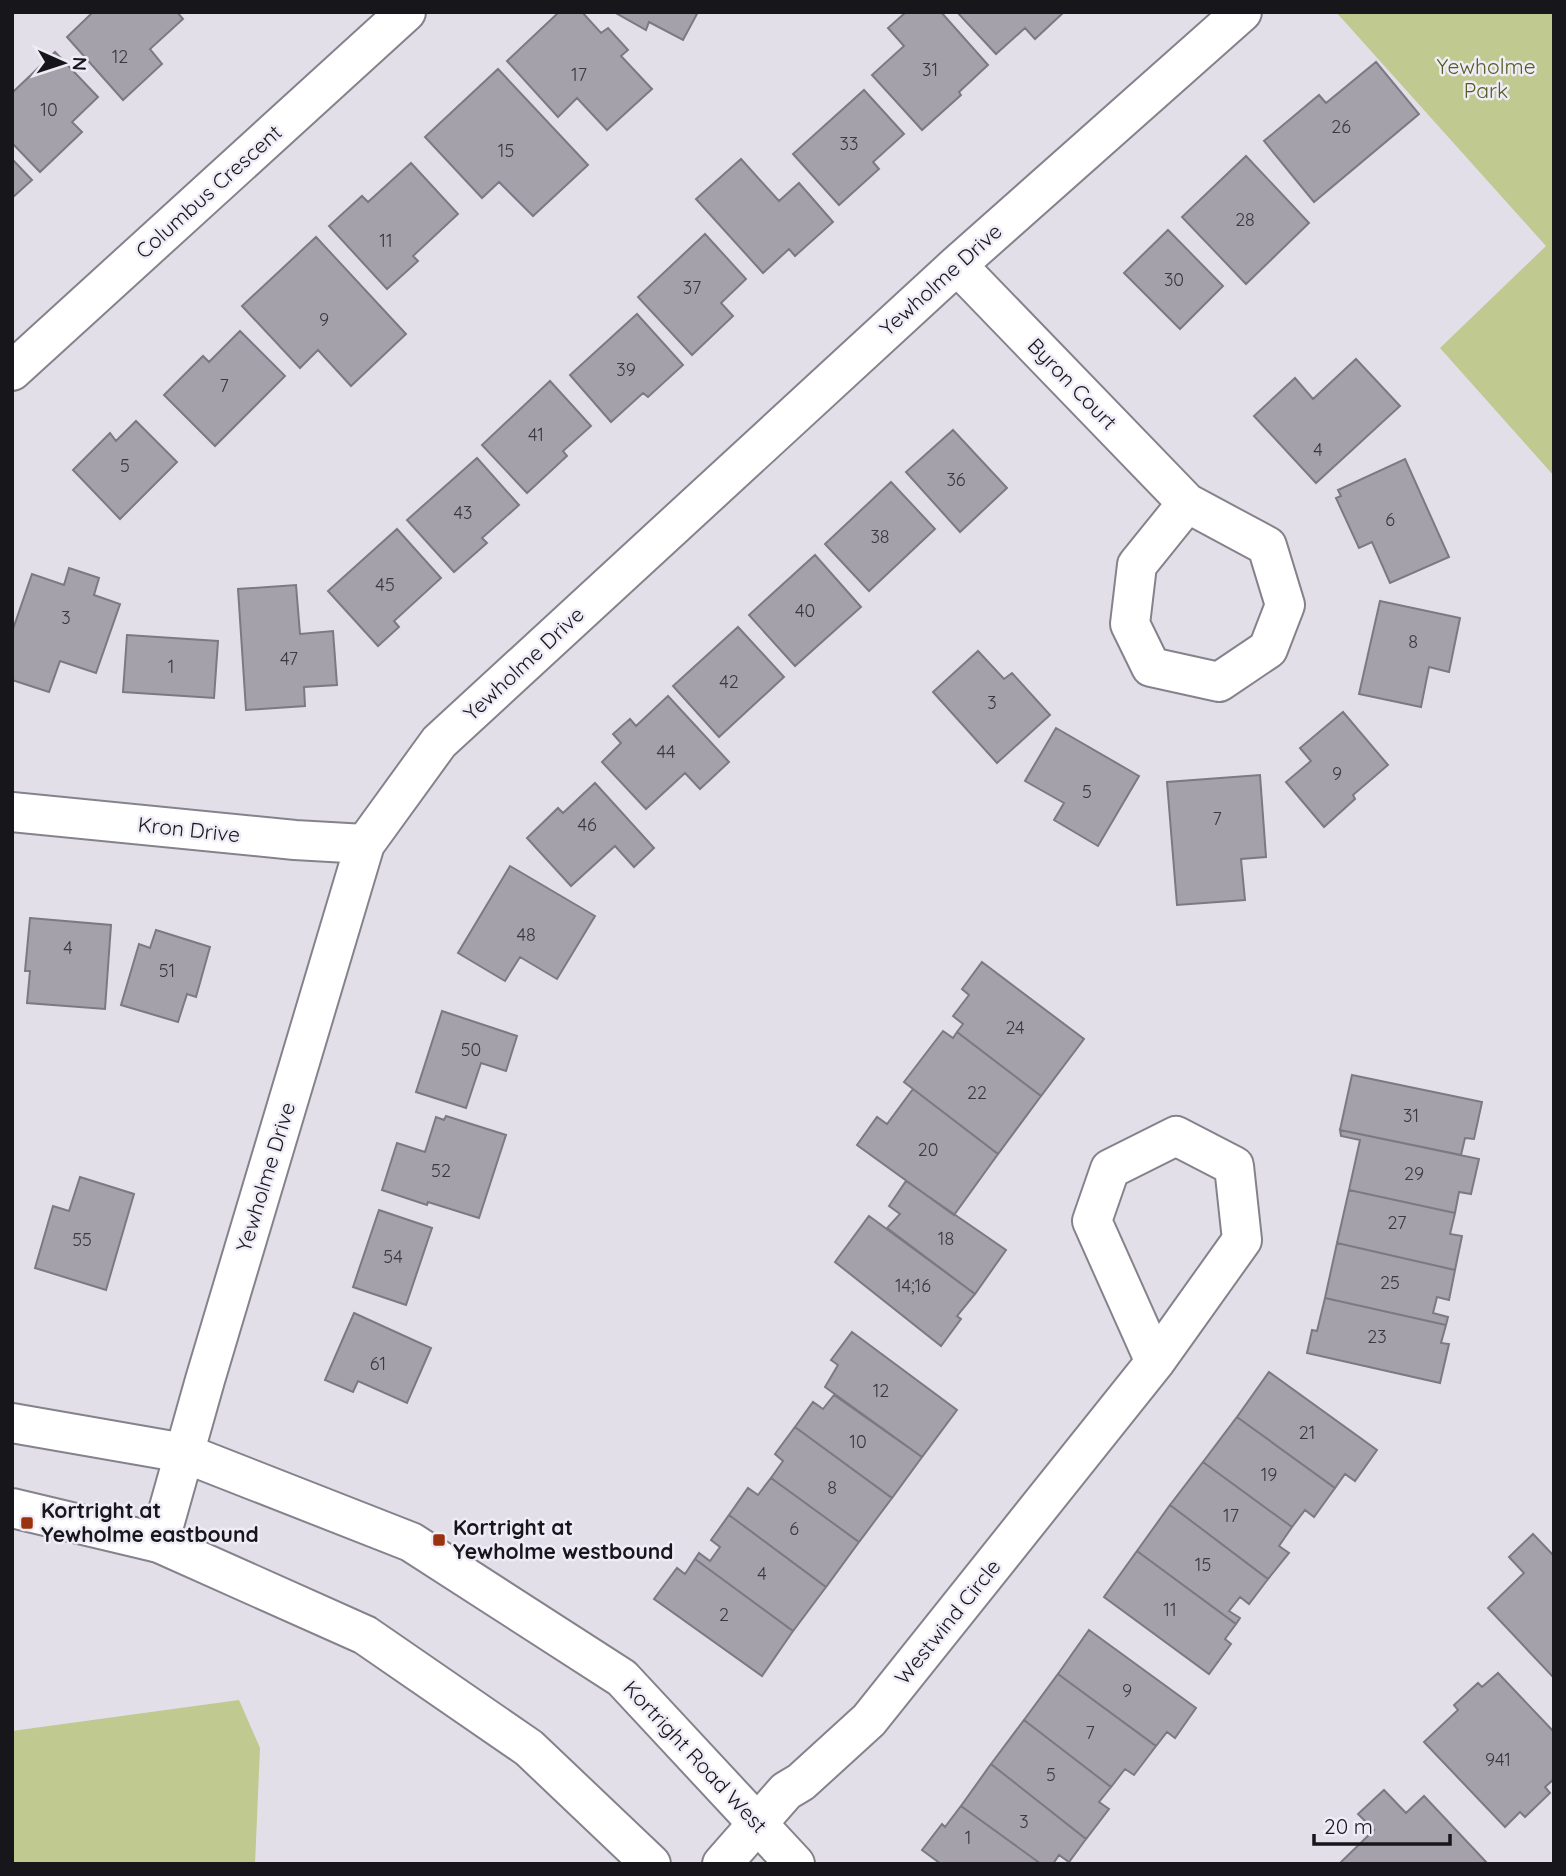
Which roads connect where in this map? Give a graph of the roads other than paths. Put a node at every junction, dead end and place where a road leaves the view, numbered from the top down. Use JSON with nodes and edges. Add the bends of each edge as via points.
{"nodes":[{"id":1,"x":407,"y":12,"type":"edge"},
{"id":2,"x":1242,"y":12,"type":"edge"},
{"id":3,"x":957,"y":265,"type":"junction"},
{"id":4,"x":12,"y":371,"type":"edge"},
{"id":5,"x":1187,"y":503,"type":"junction"},
{"id":6,"x":12,"y":812,"type":"edge"},
{"id":7,"x":365,"y":844,"type":"junction"},
{"id":8,"x":1155,"y":1362,"type":"junction"},
{"id":9,"x":12,"y":1423,"type":"edge"},
{"id":10,"x":184,"y":1454,"type":"junction"},
{"id":11,"x":12,"y":1508,"type":"edge"},
{"id":12,"x":159,"y":1543,"type":"junction"},
{"id":13,"x":757,"y":1823,"type":"junction"},
{"id":14,"x":651,"y":1864,"type":"edge"},
{"id":15,"x":722,"y":1864,"type":"edge"},
{"id":16,"x":796,"y":1864,"type":"edge"}],
"edges":[{"from":1,"to":4,"type":"street","name":"Columbus Crescent"},
{"from":2,"to":3,"type":"street","name":"Yewholme Drive"},
{"from":3,"to":5,"type":"street","name":"Byron Court"},
{"from":3,"to":7,"type":"street","name":"Yewholme Drive","via":[[439,742]]},
{"from":5,"to":5,"type":"street","name":"Byron Court","via":[[1137,565],[1130,624],[1151,667],[1219,682],[1268,649],[1285,605],[1267,546]]},
{"from":6,"to":7,"type":"street","name":"Kron Drive"},
{"from":7,"to":10,"type":"street","name":"Yewholme Drive"},
{"from":8,"to":8,"type":"street","name":"Westwind Circle","via":[[1242,1240],[1234,1167],[1176,1136],[1110,1169],[1092,1221]]},
{"from":8,"to":13,"type":"street","name":"Westwind Circle","via":[[869,1720],[786,1791]]},
{"from":9,"to":10,"type":"street","name":"Kortright Road West"},
{"from":10,"to":12,"type":"street","name":"Yewholme Drive"},
{"from":10,"to":13,"type":"street","name":"Kortright Road West","via":[[411,1542],[622,1678]]},
{"from":11,"to":12,"type":"street"},
{"from":12,"to":14,"type":"street","via":[[365,1635],[529,1748]]},
{"from":13,"to":15,"type":"street","name":"Westwind Circle"},
{"from":13,"to":16,"type":"street","name":"Kortright Road West"}]}
